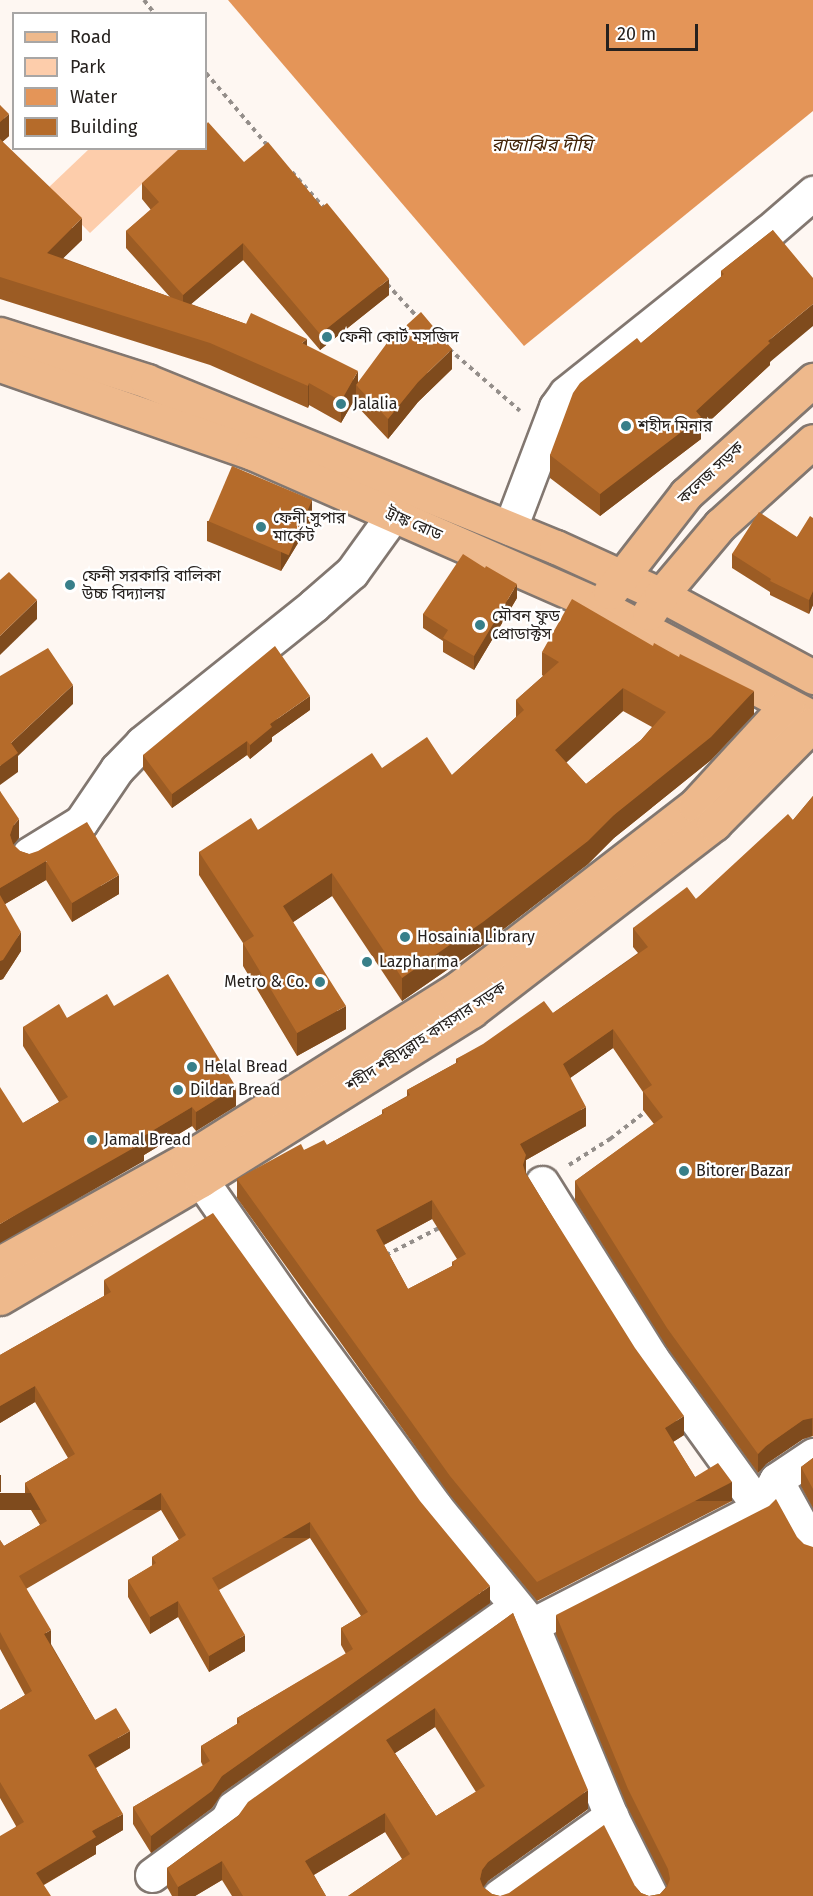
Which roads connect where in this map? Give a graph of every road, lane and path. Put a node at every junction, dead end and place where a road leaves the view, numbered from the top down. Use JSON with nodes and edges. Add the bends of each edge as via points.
{"nodes":[{"id":1,"x":144,"y":0,"type":"edge"},
{"id":2,"x":153,"y":12,"type":"edge"},
{"id":3,"x":207,"y":75,"type":"edge"},
{"id":4,"x":276,"y":154,"type":"edge"},
{"id":5,"x":289,"y":168,"type":"edge"},
{"id":6,"x":813,"y":193,"type":"edge"},
{"id":7,"x":332,"y":218,"type":"edge"},
{"id":8,"x":381,"y":276,"type":"edge"},
{"id":9,"x":423,"y":323,"type":"edge"},
{"id":10,"x":0,"y":334,"type":"edge"},
{"id":11,"x":444,"y":346,"type":"edge"},
{"id":12,"x":0,"y":365,"type":"edge"},
{"id":13,"x":813,"y":380,"type":"edge"},
{"id":14,"x":546,"y":433,"type":"junction"},
{"id":15,"x":813,"y":441,"type":"edge"},
{"id":16,"x":393,"y":515,"type":"junction"},
{"id":17,"x":510,"y":528,"type":"junction"},
{"id":18,"x":622,"y":575,"type":"junction"},
{"id":19,"x":661,"y":595,"type":"junction"},
{"id":20,"x":600,"y":606,"type":"junction"},
{"id":21,"x":641,"y":626,"type":"junction"},
{"id":22,"x":813,"y":677,"type":"edge"},
{"id":23,"x":804,"y":715,"type":"edge"},
{"id":24,"x":29,"y":855,"type":"edge"},
{"id":25,"x":655,"y":1104,"type":"edge"},
{"id":26,"x":201,"y":1180,"type":"junction"},
{"id":27,"x":542,"y":1183,"type":"joint"},
{"id":28,"x":446,"y":1225,"type":"edge"},
{"id":29,"x":376,"y":1260,"type":"edge"},
{"id":30,"x":0,"y":1263,"type":"edge"},
{"id":31,"x":0,"y":1298,"type":"edge"},
{"id":32,"x":813,"y":1455,"type":"edge"},
{"id":33,"x":776,"y":1480,"type":"junction"},
{"id":34,"x":760,"y":1508,"type":"junction"},
{"id":35,"x":813,"y":1547,"type":"edge"},
{"id":36,"x":524,"y":1616,"type":"junction"},
{"id":37,"x":611,"y":1816,"type":"junction"},
{"id":38,"x":152,"y":1875,"type":"dead end"},
{"id":39,"x":499,"y":1896,"type":"edge"},
{"id":40,"x":651,"y":1896,"type":"edge"}],
"edges":[{"from":1,"to":2,"type":"path"},
{"from":3,"to":4,"type":"path"},
{"from":5,"to":7,"type":"path"},
{"from":6,"to":14,"type":"street","via":[[566,393]]},
{"from":8,"to":9,"type":"path"},
{"from":10,"to":17,"type":"main road","name":"ট্রাঙ্ক রোড","via":[[147,381]]},
{"from":11,"to":14,"type":"path"},
{"from":12,"to":16,"type":"main road","name":"ট্রাঙ্ক রোড","via":[[252,453]]},
{"from":13,"to":18,"type":"main road","name":"কলেজ সড়ক","via":[[686,494]]},
{"from":14,"to":17,"type":"street"},
{"from":15,"to":19,"type":"main road","via":[[720,525]]},
{"from":16,"to":20,"type":"main road","name":"ট্রাঙ্ক রোড"},
{"from":16,"to":24,"type":"street","via":[[352,572],[142,742],[117,769],[81,822]]},
{"from":17,"to":18,"type":"main road","name":"ট্রাঙ্ক রোড"},
{"from":18,"to":19,"type":"main road","name":"ট্রাঙ্ক রোড"},
{"from":18,"to":20,"type":"main road","name":"কলেজ সড়ক"},
{"from":19,"to":21,"type":"main road"},
{"from":19,"to":22,"type":"main road","name":"ট্রাঙ্ক রোড"},
{"from":20,"to":21,"type":"main road","name":"ট্রাঙ্ক রোড"},
{"from":21,"to":23,"type":"main road","name":"ট্রাঙ্ক রোড"},
{"from":23,"to":26,"type":"main road","name":"শহীদ শহীদুল্লাহ কায়সার সড়ক","via":[[714,824],[500,990]]},
{"from":23,"to":30,"type":"main road","name":"শহীদ শহীদুল্লাহ কায়সার সড়ক","via":[[695,805],[466,982],[187,1159]]},
{"from":25,"to":27,"type":"path"},
{"from":26,"to":31,"type":"main road","name":"শহীদ শহীদুল্লাহ কায়সার সড়ক"},
{"from":26,"to":36,"type":"street","via":[[422,1488]]},
{"from":27,"to":34,"type":"street","via":[[651,1357]]},
{"from":28,"to":29,"type":"path"},
{"from":32,"to":33,"type":"street"},
{"from":33,"to":34,"type":"street"},
{"from":33,"to":35,"type":"street"},
{"from":34,"to":36,"type":"street"},
{"from":36,"to":37,"type":"street"},
{"from":36,"to":38,"type":"street","via":[[233,1808],[226,1820]]},
{"from":37,"to":39,"type":"street"},
{"from":37,"to":40,"type":"street"}]}
